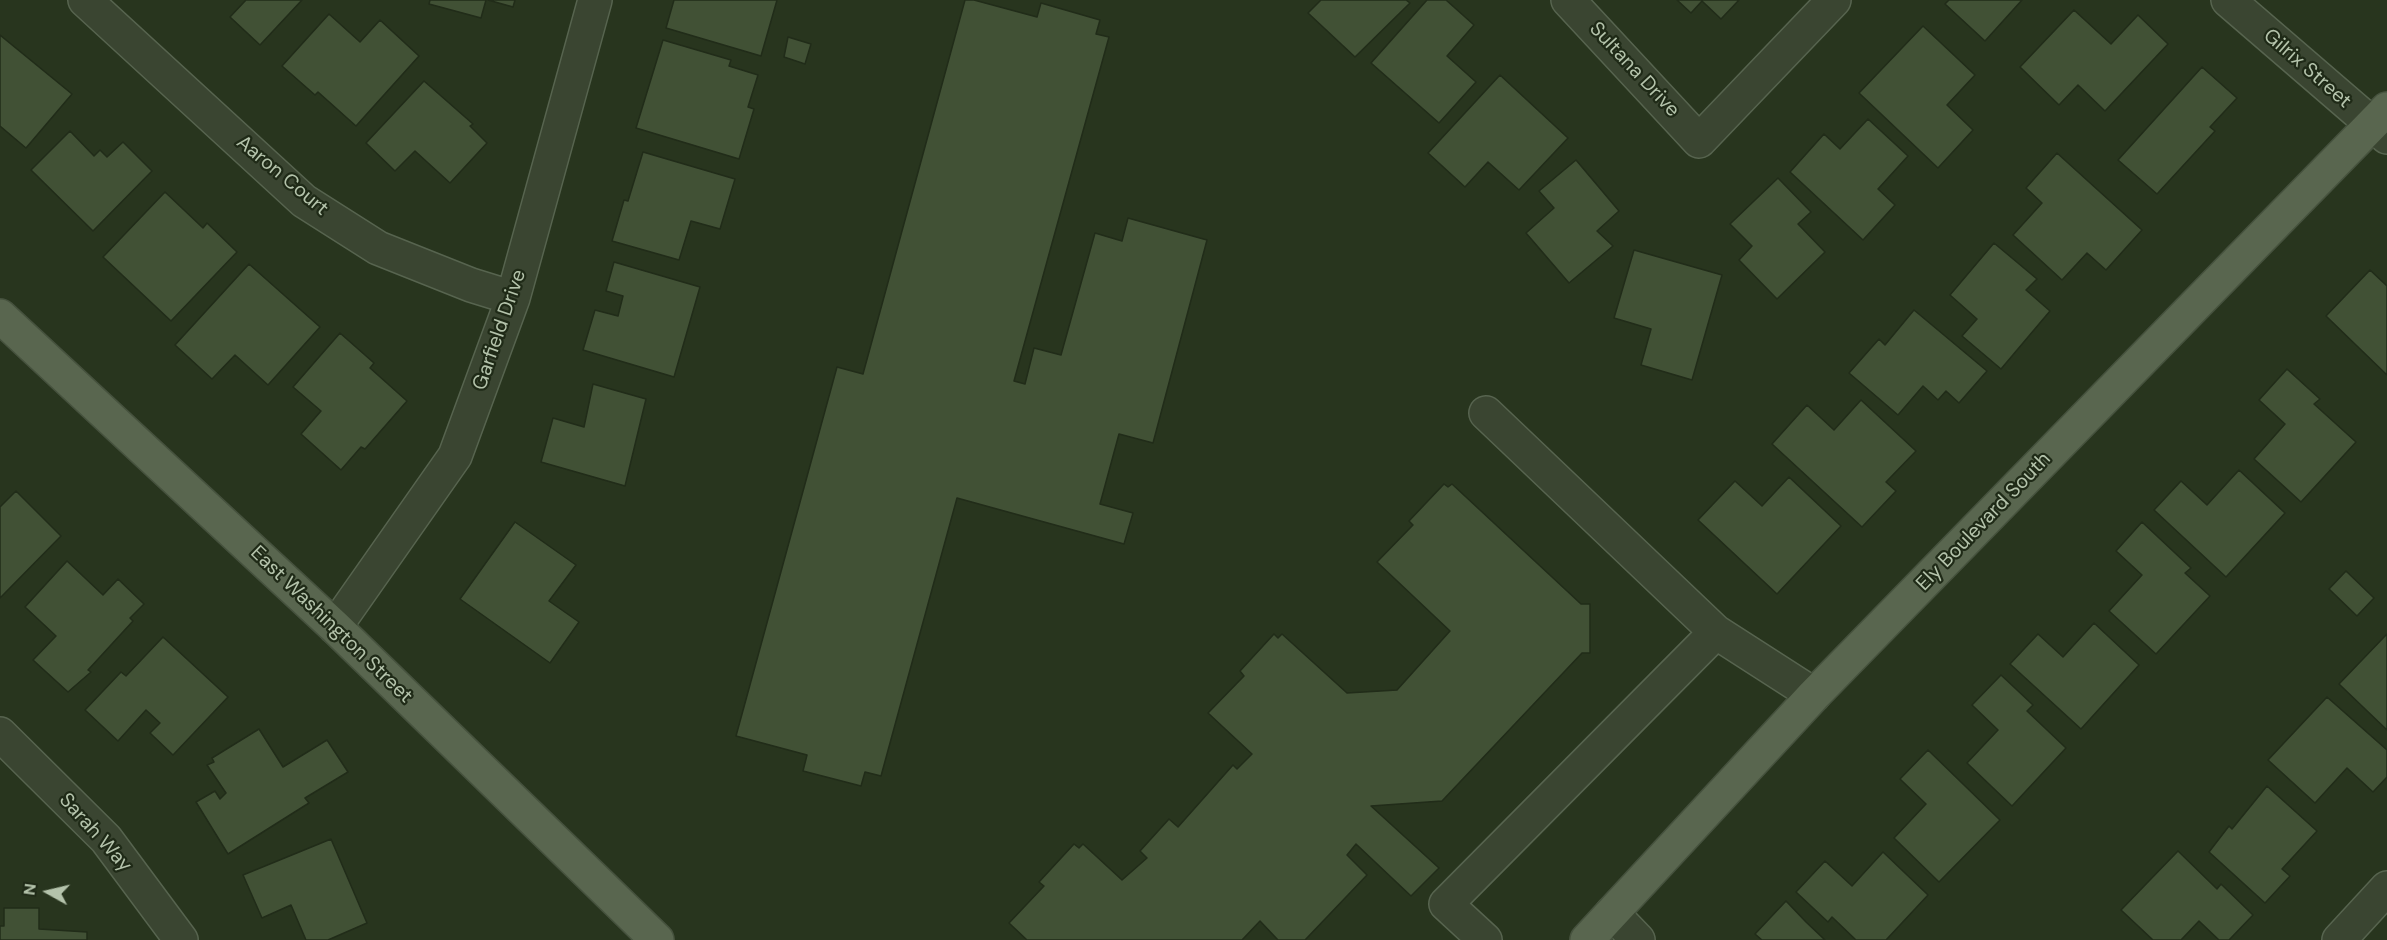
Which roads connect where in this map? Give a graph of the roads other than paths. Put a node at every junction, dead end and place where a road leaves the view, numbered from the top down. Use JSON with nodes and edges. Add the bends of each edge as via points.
{"nodes":[{"id":1,"x":85,"y":0,"type":"edge"},
{"id":2,"x":595,"y":0,"type":"edge"},
{"id":3,"x":1568,"y":0,"type":"edge"},
{"id":4,"x":1834,"y":0,"type":"edge"},
{"id":5,"x":2228,"y":0,"type":"edge"},
{"id":6,"x":2382,"y":124,"type":"edge"},
{"id":7,"x":513,"y":297,"type":"junction"},
{"id":8,"x":0,"y":316,"type":"edge"},
{"id":9,"x":1485,"y":413,"type":"dead end"},
{"id":10,"x":335,"y":627,"type":"junction"},
{"id":11,"x":1716,"y":632,"type":"junction"},
{"id":12,"x":1814,"y":695,"type":"junction"},
{"id":13,"x":0,"y":734,"type":"edge"},
{"id":14,"x":2387,"y":888,"type":"edge"},
{"id":15,"x":1612,"y":913,"type":"junction"},
{"id":16,"x":181,"y":940,"type":"edge"},
{"id":17,"x":657,"y":940,"type":"edge"},
{"id":18,"x":1485,"y":940,"type":"edge"},
{"id":19,"x":1587,"y":940,"type":"edge"},
{"id":20,"x":1638,"y":940,"type":"edge"},
{"id":21,"x":2338,"y":940,"type":"edge"}],
"edges":[{"from":1,"to":7,"type":"street","name":"Aaron Court","via":[[304,201],[378,248],[471,285]]},
{"from":2,"to":7,"type":"street","name":"Garfield Drive"},
{"from":3,"to":4,"type":"street","name":"Sultana Drive","via":[[1699,141]]},
{"from":5,"to":6,"type":"street","name":"Gilrix Street"},
{"from":6,"to":12,"type":"main road","name":"Ely Boulevard South"},
{"from":7,"to":10,"type":"street","name":"Garfield Drive","via":[[455,456]]},
{"from":8,"to":10,"type":"main road","name":"East Washington Street"},
{"from":9,"to":11,"type":"street"},
{"from":10,"to":17,"type":"main road","name":"East Washington Street"},
{"from":11,"to":12,"type":"street"},
{"from":11,"to":18,"type":"street","via":[[1446,904]]},
{"from":12,"to":15,"type":"main road","name":"Ely Boulevard South"},
{"from":13,"to":16,"type":"street","name":"Sarah Way","via":[[106,839]]},
{"from":14,"to":21,"type":"street"},
{"from":15,"to":19,"type":"main road","name":"Ely Boulevard South"},
{"from":15,"to":20,"type":"street"}]}
